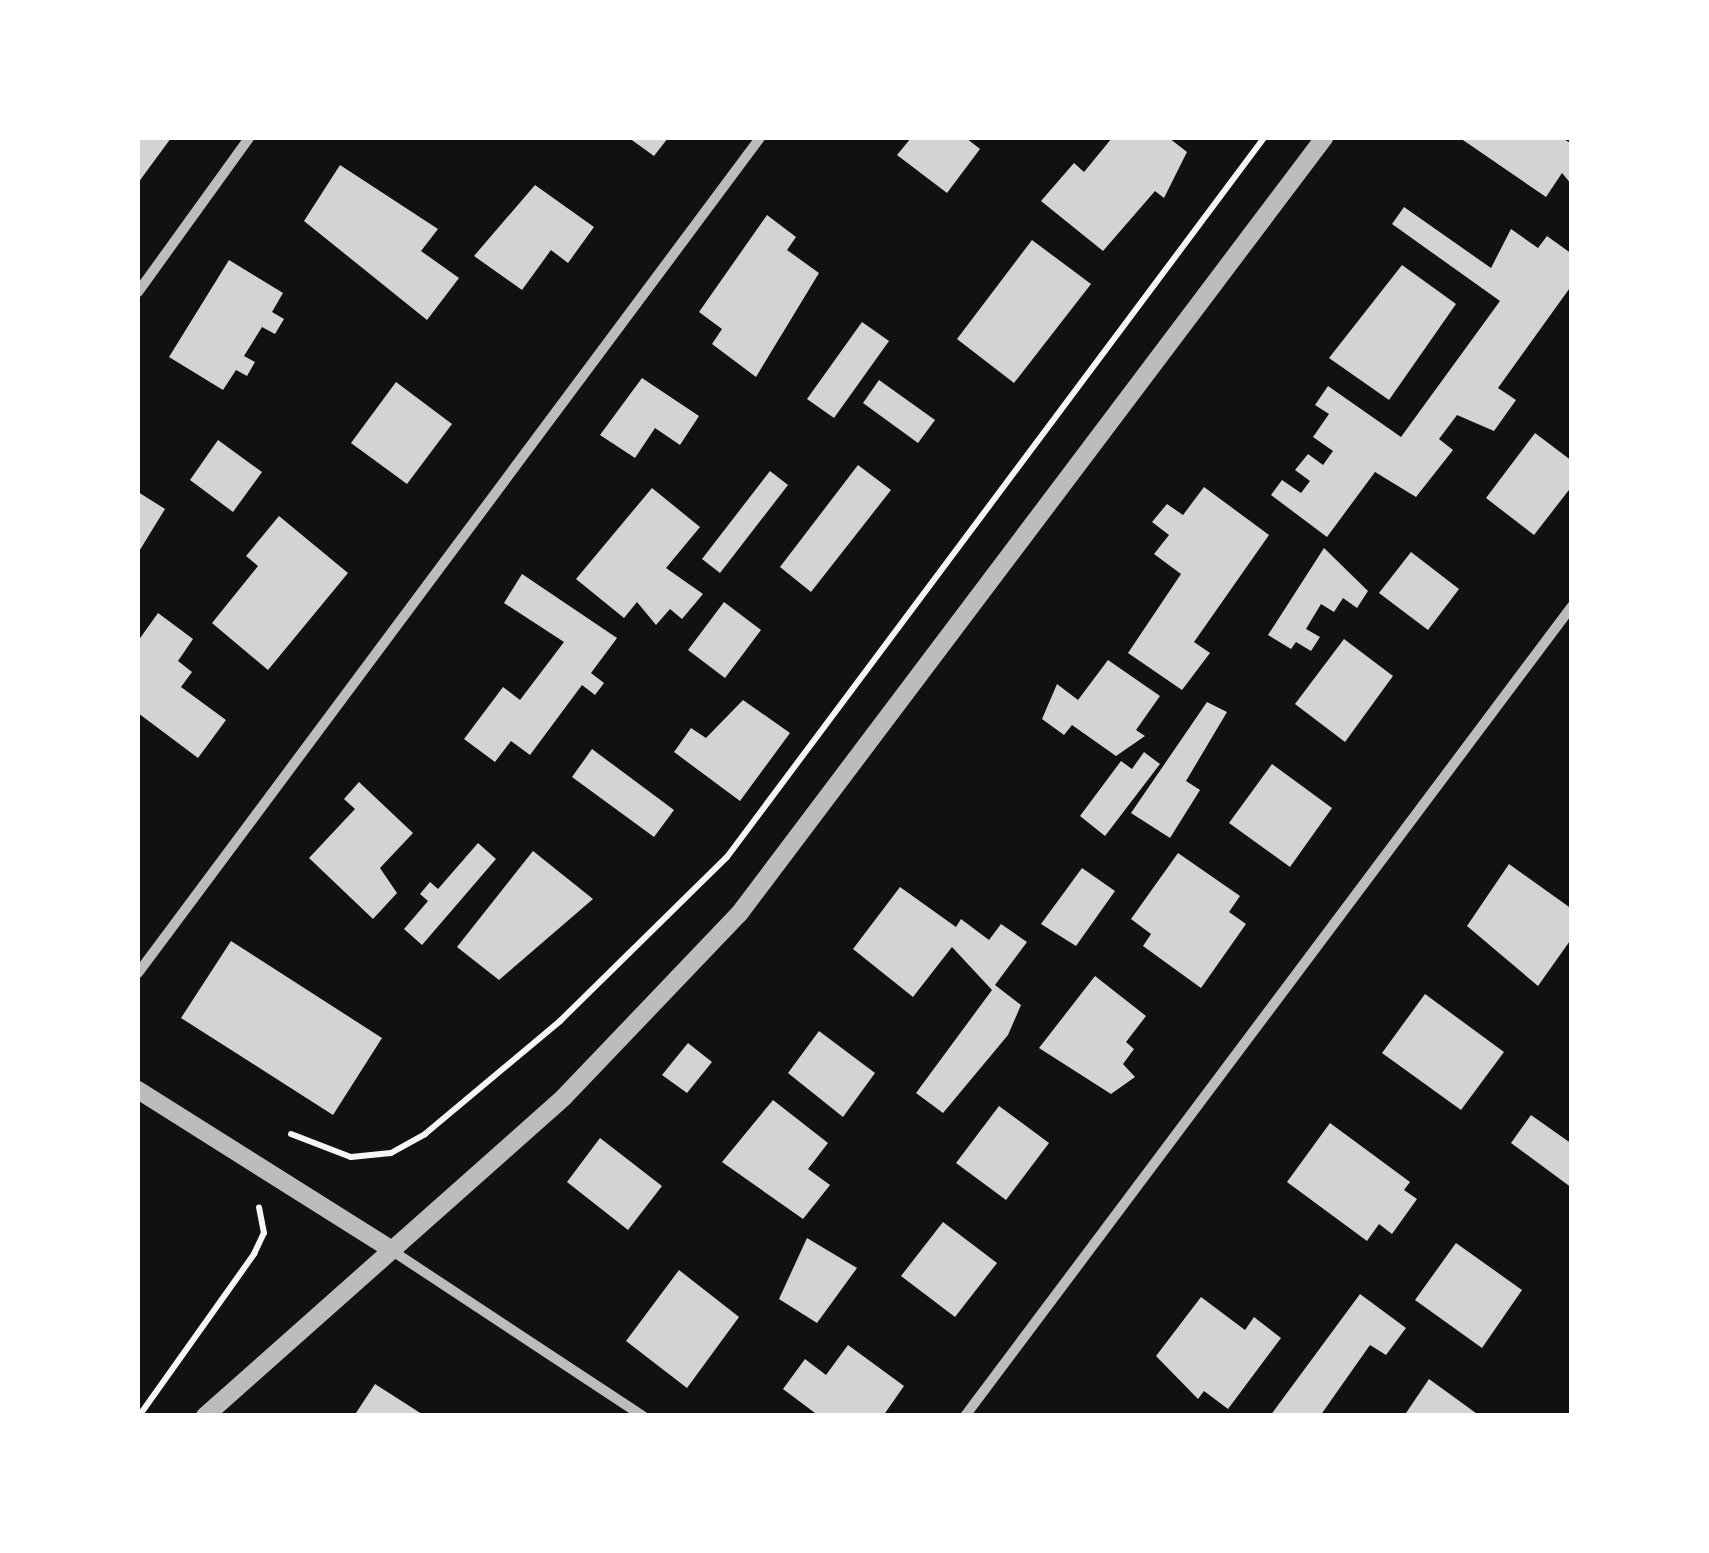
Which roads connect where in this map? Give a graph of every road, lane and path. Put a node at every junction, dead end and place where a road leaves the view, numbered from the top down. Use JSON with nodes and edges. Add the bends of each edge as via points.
{"nodes":[{"id":1,"x":249,"y":138,"type":"edge"},
{"id":2,"x":760,"y":138,"type":"edge"},
{"id":3,"x":1264,"y":138,"type":"edge"},
{"id":4,"x":1324,"y":138,"type":"edge"},
{"id":5,"x":138,"y":292,"type":"edge"},
{"id":6,"x":1572,"y":606,"type":"edge"},
{"id":7,"x":138,"y":973,"type":"edge"},
{"id":8,"x":138,"y":1090,"type":"edge"},
{"id":9,"x":291,"y":1134,"type":"dead end"},
{"id":10,"x":249,"y":1197,"type":"dead end"},
{"id":11,"x":386,"y":1246,"type":"junction"},
{"id":12,"x":139,"y":1416,"type":"edge"},
{"id":13,"x":205,"y":1416,"type":"edge"},
{"id":14,"x":642,"y":1416,"type":"edge"},
{"id":15,"x":965,"y":1416,"type":"edge"}],
"edges":[{"from":1,"to":5,"type":"street"},
{"from":2,"to":7,"type":"street"},
{"from":3,"to":9,"type":"path","via":[[727,857],[560,1021],[425,1134],[391,1153],[351,1158]]},
{"from":4,"to":11,"type":"street","via":[[738,914],[564,1097]]},
{"from":6,"to":15,"type":"street"},
{"from":8,"to":11,"type":"street"},
{"from":10,"to":12,"type":"path","via":[[264,1233],[254,1254]]},
{"from":11,"to":13,"type":"street"},
{"from":11,"to":14,"type":"street"}]}
